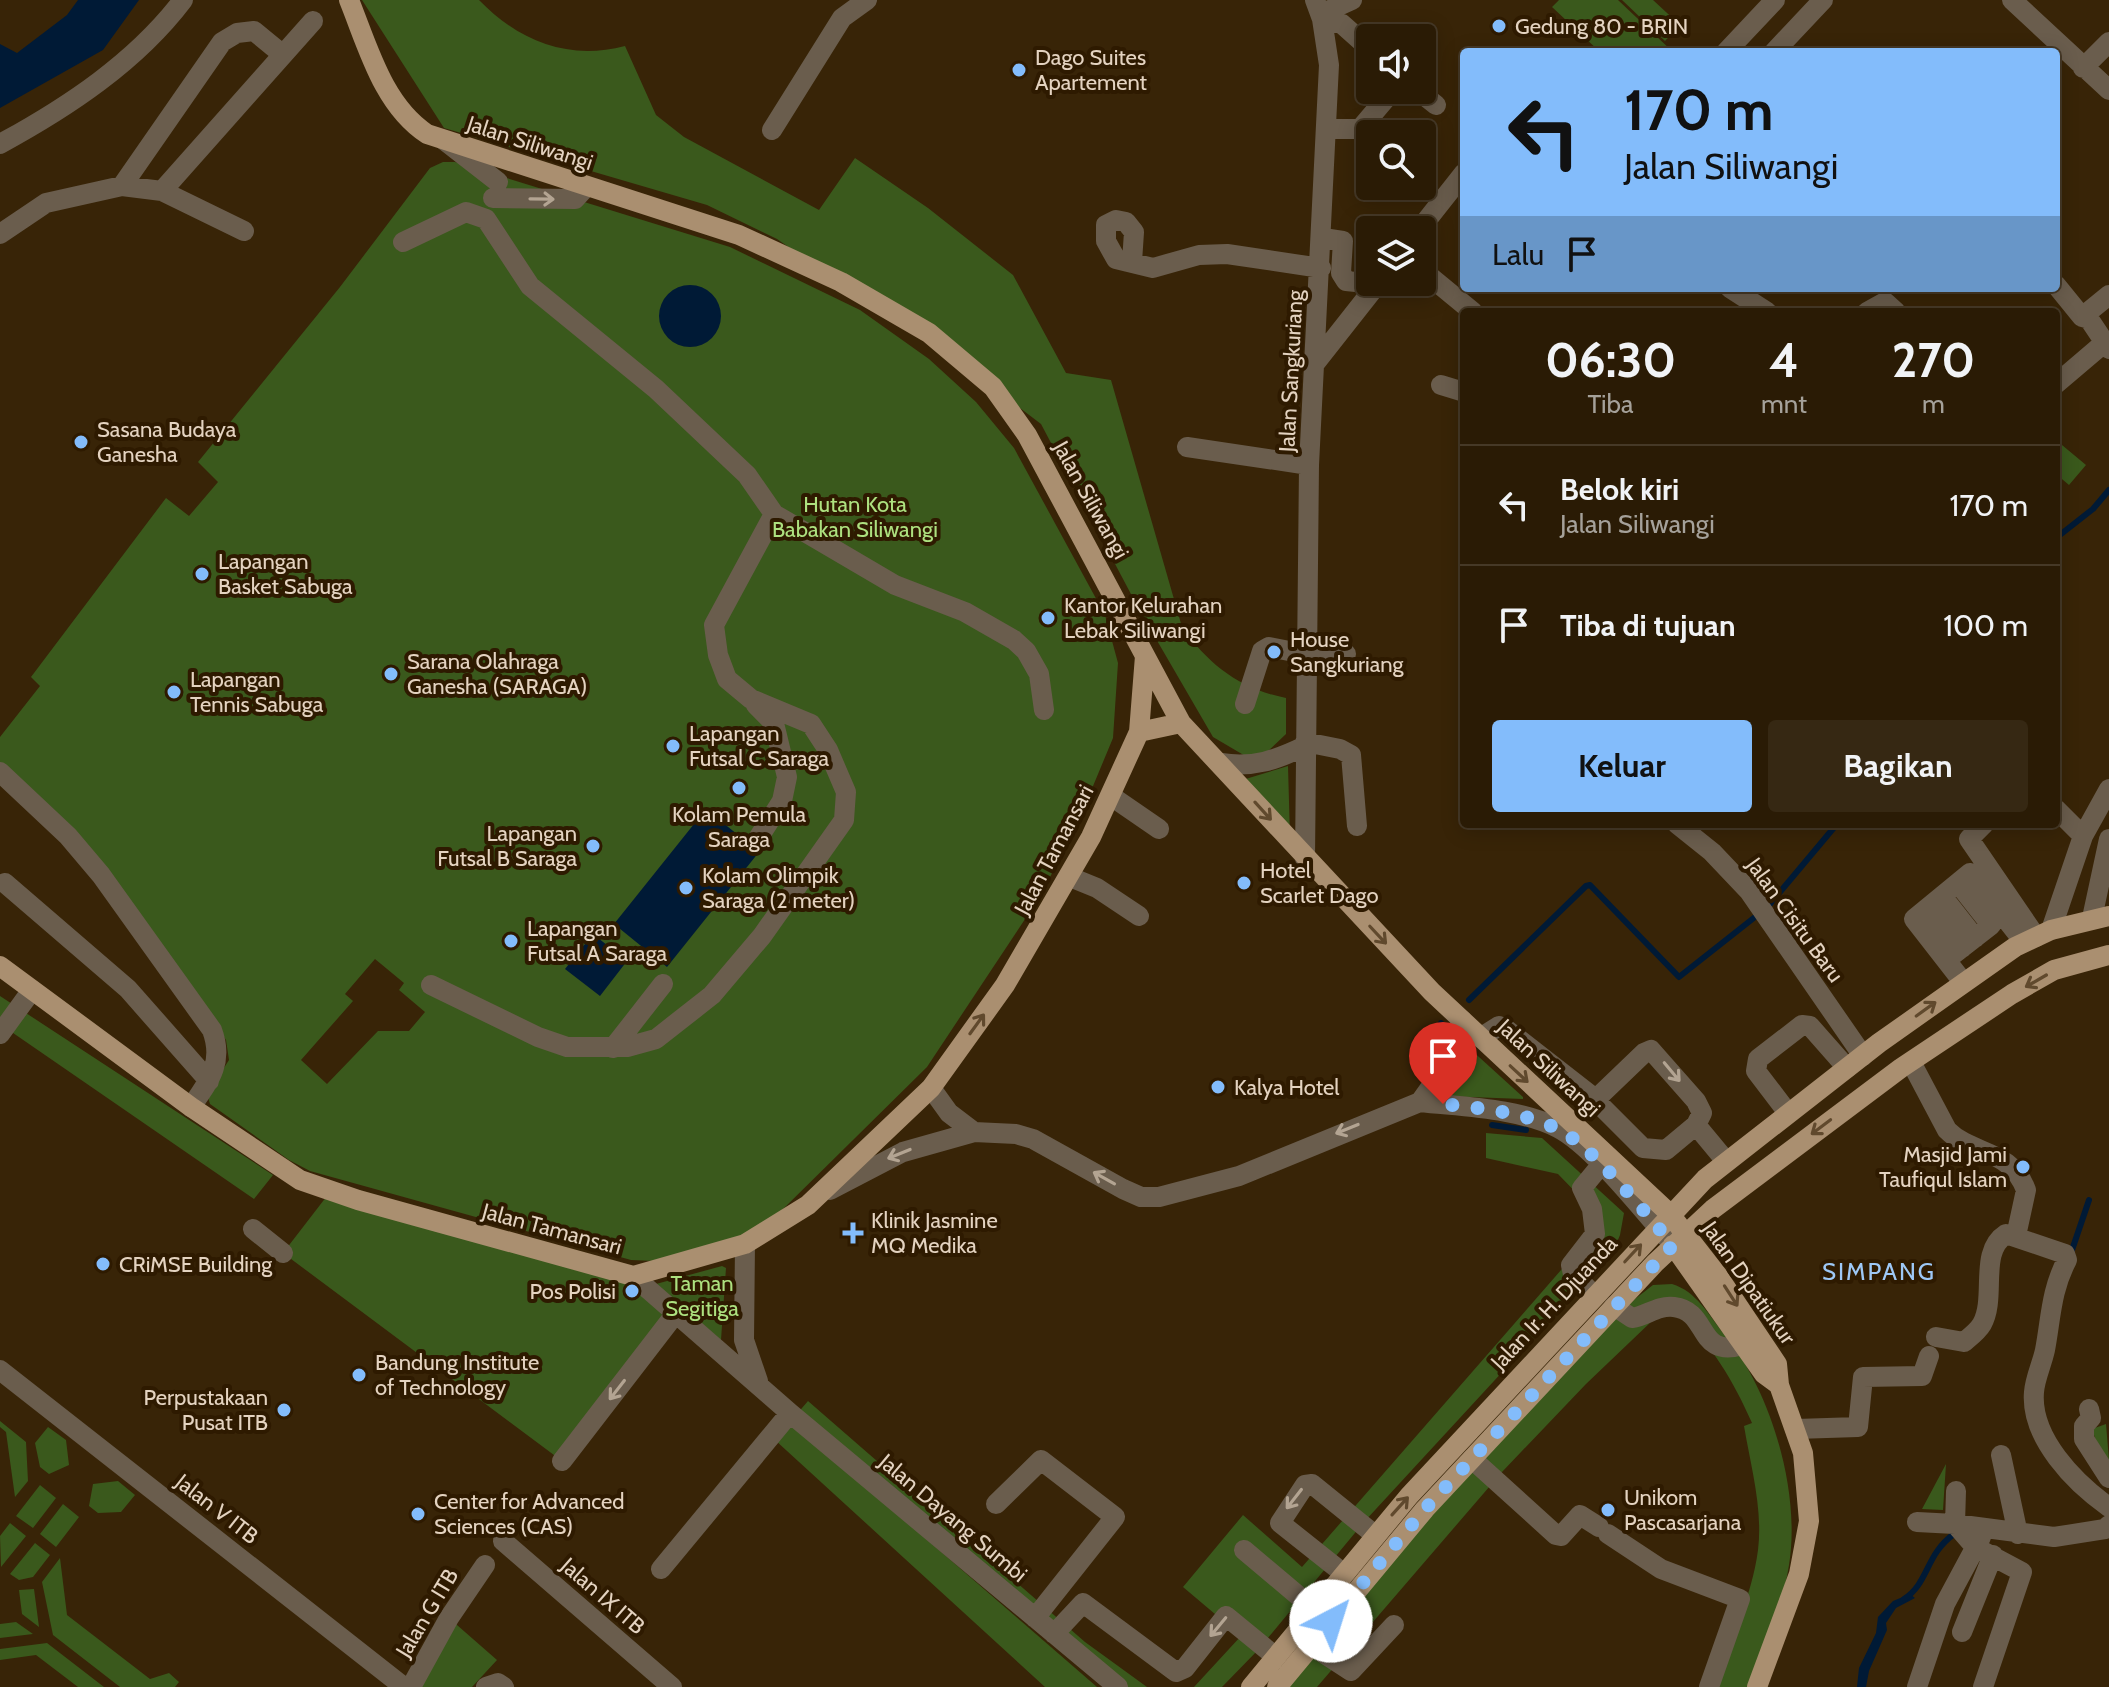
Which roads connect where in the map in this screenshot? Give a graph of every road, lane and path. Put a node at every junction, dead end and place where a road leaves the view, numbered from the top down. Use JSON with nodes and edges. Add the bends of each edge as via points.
{"nodes":[{"id":1,"x":183,"y":0,"type":"edge"},
{"id":2,"x":349,"y":0,"type":"edge"},
{"id":3,"x":867,"y":0,"type":"edge"},
{"id":4,"x":1775,"y":0,"type":"edge"},
{"id":5,"x":1823,"y":0,"type":"edge"},
{"id":6,"x":2012,"y":0,"type":"edge"},
{"id":7,"x":1347,"y":2,"type":"edge"},
{"id":8,"x":1319,"y":11,"type":"edge"},
{"id":9,"x":313,"y":21,"type":"dead end"},
{"id":10,"x":1356,"y":36,"type":"edge"},
{"id":11,"x":2109,"y":42,"type":"edge"},
{"id":12,"x":1729,"y":44,"type":"edge"},
{"id":13,"x":1788,"y":47,"type":"edge"},
{"id":14,"x":282,"y":54,"type":"junction"},
{"id":15,"x":2083,"y":68,"type":"junction"},
{"id":16,"x":2109,"y":90,"type":"edge"},
{"id":17,"x":1381,"y":104,"type":"edge"},
{"id":18,"x":1327,"y":129,"type":"junction"},
{"id":19,"x":772,"y":130,"type":"dead end"},
{"id":20,"x":443,"y":140,"type":"junction"},
{"id":21,"x":0,"y":144,"type":"edge"},
{"id":22,"x":517,"y":165,"type":"junction"},
{"id":23,"x":1460,"y":178,"type":"edge"},
{"id":24,"x":122,"y":186,"type":"junction"},
{"id":25,"x":586,"y":187,"type":"junction"},
{"id":26,"x":495,"y":190,"type":"junction"},
{"id":27,"x":162,"y":191,"type":"junction"},
{"id":28,"x":1430,"y":216,"type":"edge"},
{"id":29,"x":486,"y":219,"type":"junction"},
{"id":30,"x":244,"y":231,"type":"dead end"},
{"id":31,"x":0,"y":234,"type":"edge"},
{"id":32,"x":1323,"y":238,"type":"junction"},
{"id":33,"x":403,"y":242,"type":"dead end"},
{"id":34,"x":1132,"y":262,"type":"dead end"},
{"id":35,"x":1321,"y":268,"type":"junction"},
{"id":36,"x":1356,"y":282,"type":"dead end"},
{"id":37,"x":1436,"y":282,"type":"edge"},
{"id":38,"x":2060,"y":290,"type":"edge"},
{"id":39,"x":1736,"y":292,"type":"edge"},
{"id":40,"x":2109,"y":295,"type":"edge"},
{"id":41,"x":1368,"y":296,"type":"edge"},
{"id":42,"x":1468,"y":308,"type":"edge"},
{"id":43,"x":1761,"y":308,"type":"edge"},
{"id":44,"x":1874,"y":308,"type":"edge"},
{"id":45,"x":1892,"y":308,"type":"edge"},
{"id":46,"x":2082,"y":317,"type":"junction"},
{"id":47,"x":2106,"y":346,"type":"edge"},
{"id":48,"x":1316,"y":362,"type":"junction"},
{"id":49,"x":2060,"y":381,"type":"edge"},
{"id":50,"x":1441,"y":385,"type":"dead end"},
{"id":51,"x":1460,"y":391,"type":"edge"},
{"id":52,"x":1187,"y":447,"type":"dead end"},
{"id":53,"x":1309,"y":465,"type":"junction"},
{"id":54,"x":774,"y":514,"type":"junction"},
{"id":55,"x":1346,"y":654,"type":"dead end"},
{"id":56,"x":1310,"y":655,"type":"junction"},
{"id":57,"x":1145,"y":656,"type":"junction"},
{"id":58,"x":751,"y":699,"type":"junction"},
{"id":59,"x":1245,"y":704,"type":"dead end"},
{"id":60,"x":1044,"y":710,"type":"dead end"},
{"id":61,"x":1181,"y":723,"type":"junction"},
{"id":62,"x":1139,"y":732,"type":"junction"},
{"id":63,"x":1305,"y":744,"type":"junction"},
{"id":64,"x":1221,"y":763,"type":"junction"},
{"id":65,"x":0,"y":772,"type":"edge"},
{"id":66,"x":2109,"y":789,"type":"edge"},
{"id":67,"x":1111,"y":796,"type":"junction"},
{"id":68,"x":2060,"y":813,"type":"edge"},
{"id":69,"x":1357,"y":826,"type":"dead end"},
{"id":70,"x":1682,"y":828,"type":"edge"},
{"id":71,"x":1980,"y":828,"type":"edge"},
{"id":72,"x":1159,"y":829,"type":"dead end"},
{"id":73,"x":2083,"y":836,"type":"junction"},
{"id":74,"x":759,"y":837,"type":"dead end"},
{"id":75,"x":2109,"y":839,"type":"edge"},
{"id":76,"x":1305,"y":858,"type":"junction"},
{"id":77,"x":1070,"y":877,"type":"junction"},
{"id":78,"x":5,"y":883,"type":"dead end"},
{"id":79,"x":1943,"y":895,"type":"junction"},
{"id":80,"x":1139,"y":916,"type":"dead end"},
{"id":81,"x":2100,"y":917,"type":"edge"},
{"id":82,"x":2037,"y":936,"type":"junction"},
{"id":83,"x":1961,"y":949,"type":"junction"},
{"id":84,"x":2109,"y":955,"type":"edge"},
{"id":85,"x":0,"y":966,"type":"edge"},
{"id":86,"x":1963,"y":982,"type":"junction"},
{"id":87,"x":663,"y":984,"type":"dead end"},
{"id":88,"x":431,"y":985,"type":"dead end"},
{"id":89,"x":32,"y":990,"type":"junction"},
{"id":90,"x":1462,"y":1020,"type":"junction"},
{"id":91,"x":0,"y":1034,"type":"edge"},
{"id":92,"x":1480,"y":1038,"type":"junction"},
{"id":93,"x":613,"y":1048,"type":"junction"},
{"id":94,"x":1855,"y":1062,"type":"junction"},
{"id":95,"x":1911,"y":1062,"type":"junction"},
{"id":96,"x":209,"y":1081,"type":"junction"},
{"id":97,"x":931,"y":1088,"type":"junction"},
{"id":98,"x":1587,"y":1093,"type":"junction"},
{"id":99,"x":1420,"y":1102,"type":"junction"},
{"id":100,"x":191,"y":1107,"type":"junction"},
{"id":101,"x":1555,"y":1108,"type":"junction"},
{"id":102,"x":1788,"y":1113,"type":"junction"},
{"id":103,"x":1696,"y":1125,"type":"junction"},
{"id":104,"x":974,"y":1132,"type":"junction"},
{"id":105,"x":1725,"y":1160,"type":"junction"},
{"id":106,"x":1601,"y":1165,"type":"junction"},
{"id":107,"x":808,"y":1205,"type":"junction"},
{"id":108,"x":1663,"y":1220,"type":"junction"},
{"id":109,"x":253,"y":1229,"type":"dead end"},
{"id":110,"x":2016,"y":1236,"type":"junction"},
{"id":111,"x":1679,"y":1239,"type":"junction"},
{"id":112,"x":745,"y":1244,"type":"junction"},
{"id":113,"x":283,"y":1253,"type":"dead end"},
{"id":114,"x":633,"y":1276,"type":"junction"},
{"id":115,"x":1594,"y":1295,"type":"junction"},
{"id":116,"x":1614,"y":1306,"type":"junction"},
{"id":117,"x":676,"y":1313,"type":"junction"},
{"id":118,"x":1743,"y":1345,"type":"junction"},
{"id":119,"x":0,"y":1370,"type":"edge"},
{"id":120,"x":759,"y":1385,"type":"junction"},
{"id":121,"x":1779,"y":1385,"type":"junction"},
{"id":122,"x":2089,"y":1409,"type":"dead end"},
{"id":123,"x":790,"y":1413,"type":"junction"},
{"id":124,"x":1796,"y":1429,"type":"junction"},
{"id":125,"x":2001,"y":1455,"type":"dead end"},
{"id":126,"x":1472,"y":1459,"type":"junction"},
{"id":127,"x":562,"y":1461,"type":"dead end"},
{"id":128,"x":2109,"y":1478,"type":"edge"},
{"id":129,"x":1956,"y":1491,"type":"dead end"},
{"id":130,"x":996,"y":1504,"type":"dead end"},
{"id":131,"x":2109,"y":1507,"type":"edge"},
{"id":132,"x":1917,"y":1522,"type":"dead end"},
{"id":133,"x":1955,"y":1524,"type":"junction"},
{"id":134,"x":2109,"y":1525,"type":"edge"},
{"id":135,"x":2018,"y":1534,"type":"junction"},
{"id":136,"x":1375,"y":1535,"type":"junction"},
{"id":137,"x":503,"y":1541,"type":"dead end"},
{"id":138,"x":1984,"y":1544,"type":"junction"},
{"id":139,"x":1244,"y":1550,"type":"dead end"},
{"id":140,"x":485,"y":1565,"type":"dead end"},
{"id":141,"x":661,"y":1569,"type":"dead end"},
{"id":142,"x":1343,"y":1573,"type":"junction"},
{"id":143,"x":1314,"y":1609,"type":"junction"},
{"id":144,"x":1035,"y":1618,"type":"junction"},
{"id":145,"x":1394,"y":1625,"type":"dead end"},
{"id":146,"x":1962,"y":1632,"type":"dead end"},
{"id":147,"x":1054,"y":1634,"type":"junction"},
{"id":148,"x":1311,"y":1645,"type":"junction"},
{"id":149,"x":1276,"y":1657,"type":"junction"},
{"id":150,"x":404,"y":1687,"type":"edge"},
{"id":151,"x":411,"y":1687,"type":"edge"},
{"id":152,"x":486,"y":1687,"type":"edge"},
{"id":153,"x":504,"y":1687,"type":"edge"},
{"id":154,"x":672,"y":1687,"type":"edge"},
{"id":155,"x":1118,"y":1687,"type":"edge"},
{"id":156,"x":1251,"y":1687,"type":"edge"},
{"id":157,"x":1277,"y":1687,"type":"edge"},
{"id":158,"x":1709,"y":1687,"type":"edge"},
{"id":159,"x":1757,"y":1687,"type":"edge"},
{"id":160,"x":1917,"y":1687,"type":"edge"},
{"id":161,"x":1983,"y":1687,"type":"edge"}],
"edges":[{"from":1,"to":21,"type":"street","via":[[161,29],[77,99]]},
{"from":2,"to":20,"type":"main road","name":"Jalan Siliwangi","via":[[393,102],[409,123]]},
{"from":3,"to":19,"type":"street","via":[[842,18]]},
{"from":4,"to":12,"type":"street"},
{"from":5,"to":13,"type":"street"},
{"from":6,"to":15,"type":"street"},
{"from":7,"to":8,"type":"street"},
{"from":8,"to":10,"type":"street"},
{"from":8,"to":18,"type":"street","name":"Jalan Sangkuriang","via":[[1329,65]]},
{"from":9,"to":14,"type":"street"},
{"from":11,"to":15,"type":"street"},
{"from":14,"to":24,"type":"street","via":[[254,31],[222,42]]},
{"from":14,"to":27,"type":"street"},
{"from":15,"to":16,"type":"street"},
{"from":17,"to":18,"type":"street","via":[[1360,129]]},
{"from":18,"to":32,"type":"street","name":"Jalan Sangkuriang"},
{"from":20,"to":22,"type":"main road","name":"Jalan Siliwangi"},
{"from":20,"to":26,"type":"street"},
{"from":22,"to":25,"type":"main road","name":"Jalan Siliwangi"},
{"from":22,"to":26,"type":"street"},
{"from":23,"to":28,"type":"street"},
{"from":24,"to":27,"type":"street"},
{"from":24,"to":31,"type":"street","via":[[46,203]]},
{"from":26,"to":25,"type":"street","one_way":true,"via":[[575,199]]},
{"from":25,"to":57,"type":"main road","name":"Jalan Siliwangi","via":[[739,235],[841,282],[929,333],[983,378],[1027,435]]},
{"from":26,"to":29,"type":"street"},
{"from":27,"to":30,"type":"street"},
{"from":29,"to":33,"type":"street","via":[[466,212]]},
{"from":29,"to":54,"type":"street","via":[[530,286],[668,400],[747,475]]},
{"from":32,"to":35,"type":"street","name":"Jalan Sangkuriang"},
{"from":32,"to":36,"type":"street","via":[[1343,241],[1341,273],[1346,281]]},
{"from":34,"to":35,"type":"street","via":[[1153,268],[1199,255],[1227,254]]},
{"from":35,"to":48,"type":"street","name":"Jalan Sangkuriang"},
{"from":37,"to":42,"type":"street"},
{"from":38,"to":46,"type":"street"},
{"from":39,"to":43,"type":"street"},
{"from":40,"to":46,"type":"street"},
{"from":41,"to":48,"type":"street"},
{"from":44,"to":45,"type":"street","via":[[1885,302]]},
{"from":46,"to":47,"type":"street","via":[[2089,319]]},
{"from":47,"to":49,"type":"street"},
{"from":48,"to":53,"type":"street","name":"Jalan Sangkuriang"},
{"from":50,"to":51,"type":"street"},
{"from":52,"to":53,"type":"street"},
{"from":53,"to":56,"type":"street","name":"Jalan Sangkuriang"},
{"from":54,"to":58,"type":"street","via":[[714,625],[727,679]]},
{"from":54,"to":60,"type":"street","via":[[895,585],[965,612],[1014,640],[1039,674]]},
{"from":55,"to":56,"type":"street"},
{"from":56,"to":59,"type":"street","via":[[1269,647],[1262,651]]},
{"from":56,"to":63,"type":"street","name":"Jalan Sangkuriang"},
{"from":57,"to":61,"type":"main road","name":"Jalan Siliwangi"},
{"from":57,"to":62,"type":"main road","name":"Jalan Tamansari"},
{"from":58,"to":74,"type":"street","via":[[774,723],[787,777],[782,801]]},
{"from":58,"to":93,"type":"street","via":[[811,724],[846,792],[844,820],[762,936],[712,995],[656,1039]]},
{"from":61,"to":62,"type":"main road"},
{"from":61,"to":64,"type":"main road","name":"Jalan Siliwangi"},
{"from":62,"to":67,"type":"main road","name":"Jalan Tamansari"},
{"from":63,"to":64,"type":"street","via":[[1270,762],[1246,767]]},
{"from":63,"to":69,"type":"street","via":[[1351,755]]},
{"from":63,"to":76,"type":"street","name":"Jalan Sangkuriang"},
{"from":64,"to":76,"type":"main road","name":"Jalan Siliwangi","one_way":true},
{"from":65,"to":96,"type":"street","via":[[101,875],[202,1012],[219,1049]]},
{"from":66,"to":73,"type":"street"},
{"from":67,"to":72,"type":"street"},
{"from":67,"to":77,"type":"main road","name":"Jalan Tamansari"},
{"from":68,"to":73,"type":"street"},
{"from":70,"to":94,"type":"street","name":"Jalan Cisitu Baru","via":[[1749,891],[1850,1038]]},
{"from":71,"to":82,"type":"street","via":[[1969,839]]},
{"from":73,"to":82,"type":"street"},
{"from":75,"to":81,"type":"street"},
{"from":76,"to":90,"type":"main road","name":"Jalan Siliwangi","one_way":true},
{"from":77,"to":80,"type":"street"},
{"from":97,"to":77,"type":"main road","name":"Jalan Tamansari","one_way":true,"via":[[1005,985]]},
{"from":78,"to":96,"type":"street","via":[[128,989]]},
{"from":79,"to":82,"type":"street","via":[[1970,873]]},
{"from":79,"to":83,"type":"street"},
{"from":79,"to":83,"type":"street","via":[[1914,919]]},
{"from":81,"to":82,"type":"main road","name":"Jalan Ir. H. Djuanda"},
{"from":82,"to":86,"type":"main road","name":"Jalan Ir. H. Djuanda"},
{"from":83,"to":86,"type":"street"},
{"from":84,"to":95,"type":"main road","name":"Jalan Ir. H. Djuanda","one_way":true,"via":[[2054,970]]},
{"from":85,"to":89,"type":"main road","name":"Jalan Tamansari"},
{"from":94,"to":86,"type":"main road","name":"Jalan Ir. H. Djuanda","one_way":true},
{"from":87,"to":93,"type":"street"},
{"from":88,"to":93,"type":"street","via":[[538,1037],[567,1047]]},
{"from":89,"to":91,"type":"street"},
{"from":89,"to":100,"type":"main road","name":"Jalan Tamansari"},
{"from":90,"to":92,"type":"main road","name":"Jalan Siliwangi"},
{"from":90,"to":99,"type":"street","via":[[1442,1071]]},
{"from":92,"to":98,"type":"street","via":[[1499,1026],[1507,1030]]},
{"from":92,"to":101,"type":"main road","name":"Jalan Siliwangi","one_way":true},
{"from":94,"to":102,"type":"main road","name":"Jalan Ir. H. Djuanda"},
{"from":94,"to":102,"type":"street","via":[[1802,1025],[1758,1059],[1756,1071]]},
{"from":95,"to":110,"type":"street","via":[[1947,1130],[2015,1167],[2026,1190]]},
{"from":95,"to":111,"type":"main road","name":"Jalan Ir. H. Djuanda","one_way":true},
{"from":96,"to":100,"type":"street"},
{"from":97,"to":104,"type":"street","via":[[949,1113]]},
{"from":97,"to":107,"type":"main road","name":"Jalan Tamansari"},
{"from":98,"to":101,"type":"street"},
{"from":98,"to":103,"type":"street","via":[[1643,1148],[1655,1152],[1666,1150]]},
{"from":98,"to":103,"type":"street","one_way":true,"via":[[1651,1050],[1696,1101],[1702,1113]]},
{"from":99,"to":104,"type":"street","one_way":true,"via":[[1239,1176],[1159,1197],[1123,1189],[1033,1139]]},
{"from":99,"to":106,"type":"street","name":"Jalan Siliwangi","via":[[1487,1109],[1559,1129]]},
{"from":100,"to":114,"type":"main road","name":"Jalan Tamansari","via":[[287,1173],[330,1192]]},
{"from":101,"to":108,"type":"main road","name":"Jalan Siliwangi"},
{"from":102,"to":105,"type":"main road","name":"Jalan Ir. H. Djuanda"},
{"from":103,"to":105,"type":"street"},
{"from":104,"to":107,"type":"street","one_way":true,"via":[[892,1157]]},
{"from":105,"to":108,"type":"main road","name":"Jalan Ir. H. Djuanda"},
{"from":106,"to":108,"type":"street","name":"Jalan Siliwangi"},
{"from":106,"to":115,"type":"street","via":[[1582,1188],[1595,1234],[1571,1265]]},
{"from":107,"to":112,"type":"main road","name":"Jalan Tamansari"},
{"from":108,"to":111,"type":"main road","name":"Jalan Dipatiukur"},
{"from":115,"to":108,"type":"main road","name":"Jalan Ir. H. Djuanda","one_way":true},
{"from":109,"to":113,"type":"street"},
{"from":110,"to":124,"type":"street","via":[[1996,1240],[1983,1323],[1964,1342],[1932,1346],[1922,1376],[1863,1377],[1858,1427]]},
{"from":110,"to":131,"type":"street","via":[[2060,1250],[2067,1260],[2050,1306],[2033,1394],[2048,1445],[2078,1484]]},
{"from":111,"to":116,"type":"main road","name":"Jalan Ir. H. Djuanda"},
{"from":111,"to":118,"type":"main road","name":"Jalan Dipatiukur"},
{"from":111,"to":121,"type":"main road","name":"Jalan Dipatiukur","one_way":true,"via":[[1777,1364]]},
{"from":112,"to":114,"type":"main road","name":"Jalan Tamansari"},
{"from":112,"to":120,"type":"street","name":"Jalan Dayang Sumbi","via":[[744,1340]]},
{"from":114,"to":117,"type":"street","name":"Jalan Dayang Sumbi"},
{"from":136,"to":115,"type":"main road","name":"Jalan Ir. H. Djuanda","one_way":true},
{"from":116,"to":118,"type":"street","via":[[1632,1318],[1659,1307],[1677,1307],[1695,1320],[1715,1348]]},
{"from":116,"to":126,"type":"main road","name":"Jalan Ir. H. Djuanda"},
{"from":117,"to":120,"type":"street","name":"Jalan Dayang Sumbi"},
{"from":117,"to":127,"type":"street","one_way":true},
{"from":118,"to":121,"type":"main road","name":"Jalan Dipatiukur"},
{"from":119,"to":150,"type":"street","name":"Jalan V ITB"},
{"from":120,"to":123,"type":"street","name":"Jalan Dayang Sumbi"},
{"from":121,"to":124,"type":"main road","name":"Jalan Dipatiukur"},
{"from":122,"to":128,"type":"street","via":[[2084,1439]]},
{"from":123,"to":141,"type":"street"},
{"from":123,"to":144,"type":"street","name":"Jalan Dayang Sumbi"},
{"from":124,"to":159,"type":"main road","name":"Jalan Dipatiukur","via":[[1806,1478],[1808,1539]]},
{"from":125,"to":135,"type":"street"},
{"from":126,"to":148,"type":"main road","name":"Jalan Ir. H. Djuanda"},
{"from":126,"to":158,"type":"street","via":[[1556,1535],[1580,1515],[1661,1569],[1740,1599]]},
{"from":129,"to":133,"type":"street"},
{"from":130,"to":144,"type":"street","via":[[1041,1460],[1115,1517]]},
{"from":132,"to":133,"type":"street"},
{"from":133,"to":138,"type":"street"},
{"from":134,"to":135,"type":"street","via":[[2054,1537]]},
{"from":135,"to":138,"type":"street"},
{"from":136,"to":142,"type":"main road","name":"Jalan Ir. H. Djuanda"},
{"from":136,"to":142,"type":"street","one_way":true,"via":[[1312,1484],[1305,1485],[1280,1523]]},
{"from":137,"to":154,"type":"street","name":"Jalan IX ITB"},
{"from":138,"to":146,"type":"street"},
{"from":138,"to":160,"type":"street","via":[[1945,1604]]},
{"from":138,"to":161,"type":"street","via":[[2022,1576]]},
{"from":139,"to":143,"type":"street"},
{"from":140,"to":151,"type":"street","name":"Jalan G ITB"},
{"from":142,"to":143,"type":"main road","name":"Jalan Ir. H. Djuanda"},
{"from":143,"to":149,"type":"main road","name":"Jalan Ir. H. Djuanda"},
{"from":144,"to":147,"type":"street","name":"Jalan Dayang Sumbi"},
{"from":145,"to":148,"type":"street","via":[[1351,1671]]},
{"from":149,"to":147,"type":"street","one_way":true,"via":[[1226,1616],[1185,1668],[1176,1672],[1083,1603]]},
{"from":147,"to":155,"type":"street","name":"Jalan Dayang Sumbi"},
{"from":148,"to":157,"type":"main road","name":"Jalan Ir. H. Djuanda"},
{"from":149,"to":156,"type":"main road","name":"Jalan Ir. H. Djuanda"},
{"from":152,"to":153,"type":"street"}]}
